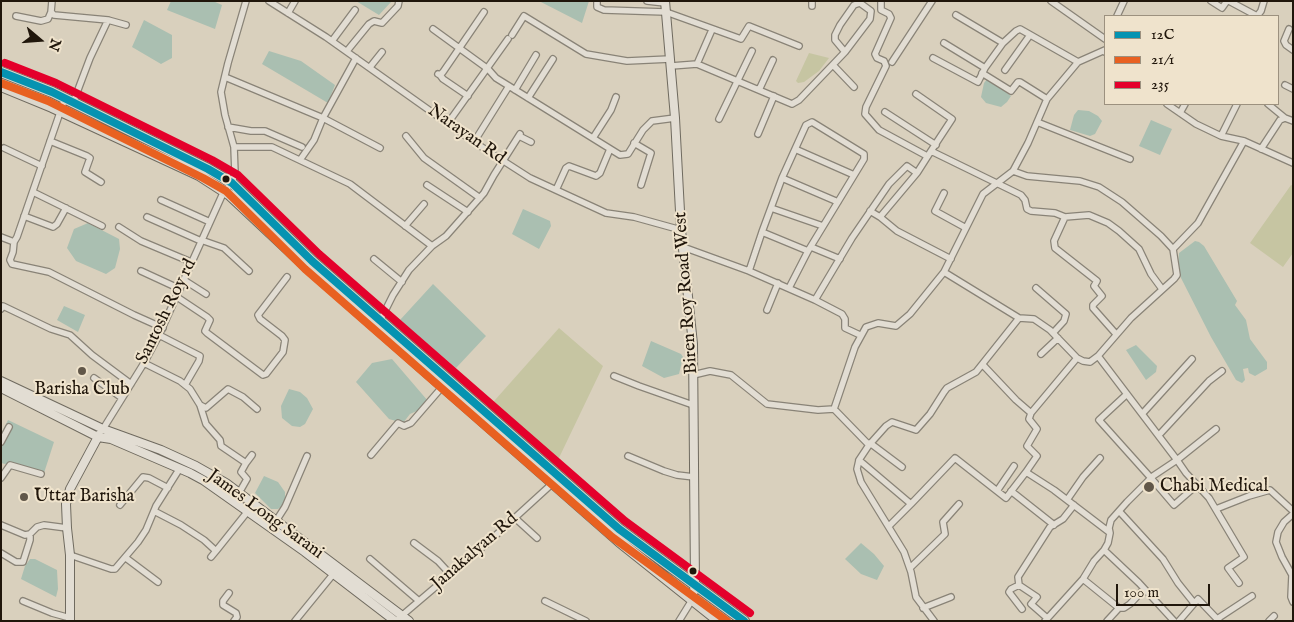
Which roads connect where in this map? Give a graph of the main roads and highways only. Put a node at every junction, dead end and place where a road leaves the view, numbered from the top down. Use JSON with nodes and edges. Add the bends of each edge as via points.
{"nodes":[{"id":1,"x":661,"y":2,"type":"edge"},
{"id":2,"x":1,"y":72,"type":"edge"},
{"id":3,"x":1,"y":86,"type":"edge"},
{"id":4,"x":276,"y":232,"type":"junction"},
{"id":5,"x":1,"y":382,"type":"edge"},
{"id":6,"x":1,"y":388,"type":"edge"},
{"id":7,"x":103,"y":429,"type":"junction"},
{"id":8,"x":98,"y":438,"type":"junction"},
{"id":9,"x":556,"y":480,"type":"junction"},
{"id":10,"x":628,"y":542,"type":"junction"},
{"id":11,"x":336,"y":571,"type":"junction"},
{"id":12,"x":695,"y":585,"type":"junction"},
{"id":13,"x":692,"y":600,"type":"junction"},
{"id":14,"x":708,"y":616,"type":"edge"},
{"id":15,"x":398,"y":619,"type":"edge"},
{"id":16,"x":70,"y":620,"type":"edge"},
{"id":17,"x":409,"y":621,"type":"edge"},
{"id":18,"x":719,"y":621,"type":"edge"},
{"id":19,"x":744,"y":621,"type":"edge"}],
"edges":[{"from":1,"to":12,"type":"main road","name":"Biren Roy Road West","via":[[666,12],[671,62],[693,344]]},
{"from":2,"to":4,"type":"highway","via":[[69,101],[208,169],[232,183]]},
{"from":3,"to":4,"type":"highway","via":[[199,175]]},
{"from":4,"to":9,"type":"highway"},
{"from":4,"to":9,"type":"highway","via":[[443,386]]},
{"from":5,"to":7,"type":"main road","name":"James Long Sarani"},
{"from":6,"to":8,"type":"main road"},
{"from":7,"to":8,"type":"main road"},
{"from":7,"to":11,"type":"main road","name":"James Long Sarani","via":[[161,450],[226,483]]},
{"from":8,"to":11,"type":"main road","via":[[111,439],[180,468],[212,486]]},
{"from":8,"to":16,"type":"main road","via":[[70,489],[66,504]]},
{"from":9,"to":10,"type":"highway"},
{"from":10,"to":12,"type":"highway"},
{"from":10,"to":13,"type":"highway"},
{"from":11,"to":15,"type":"main road","name":"James Long Sarani"},
{"from":12,"to":13,"type":"main road","name":"Biren Roy Road West"},
{"from":12,"to":19,"type":"highway"},
{"from":13,"to":14,"type":"highway"},
{"from":14,"to":18,"type":"highway"},
{"from":15,"to":17,"type":"main road","name":"James Long Sarani"}]}
